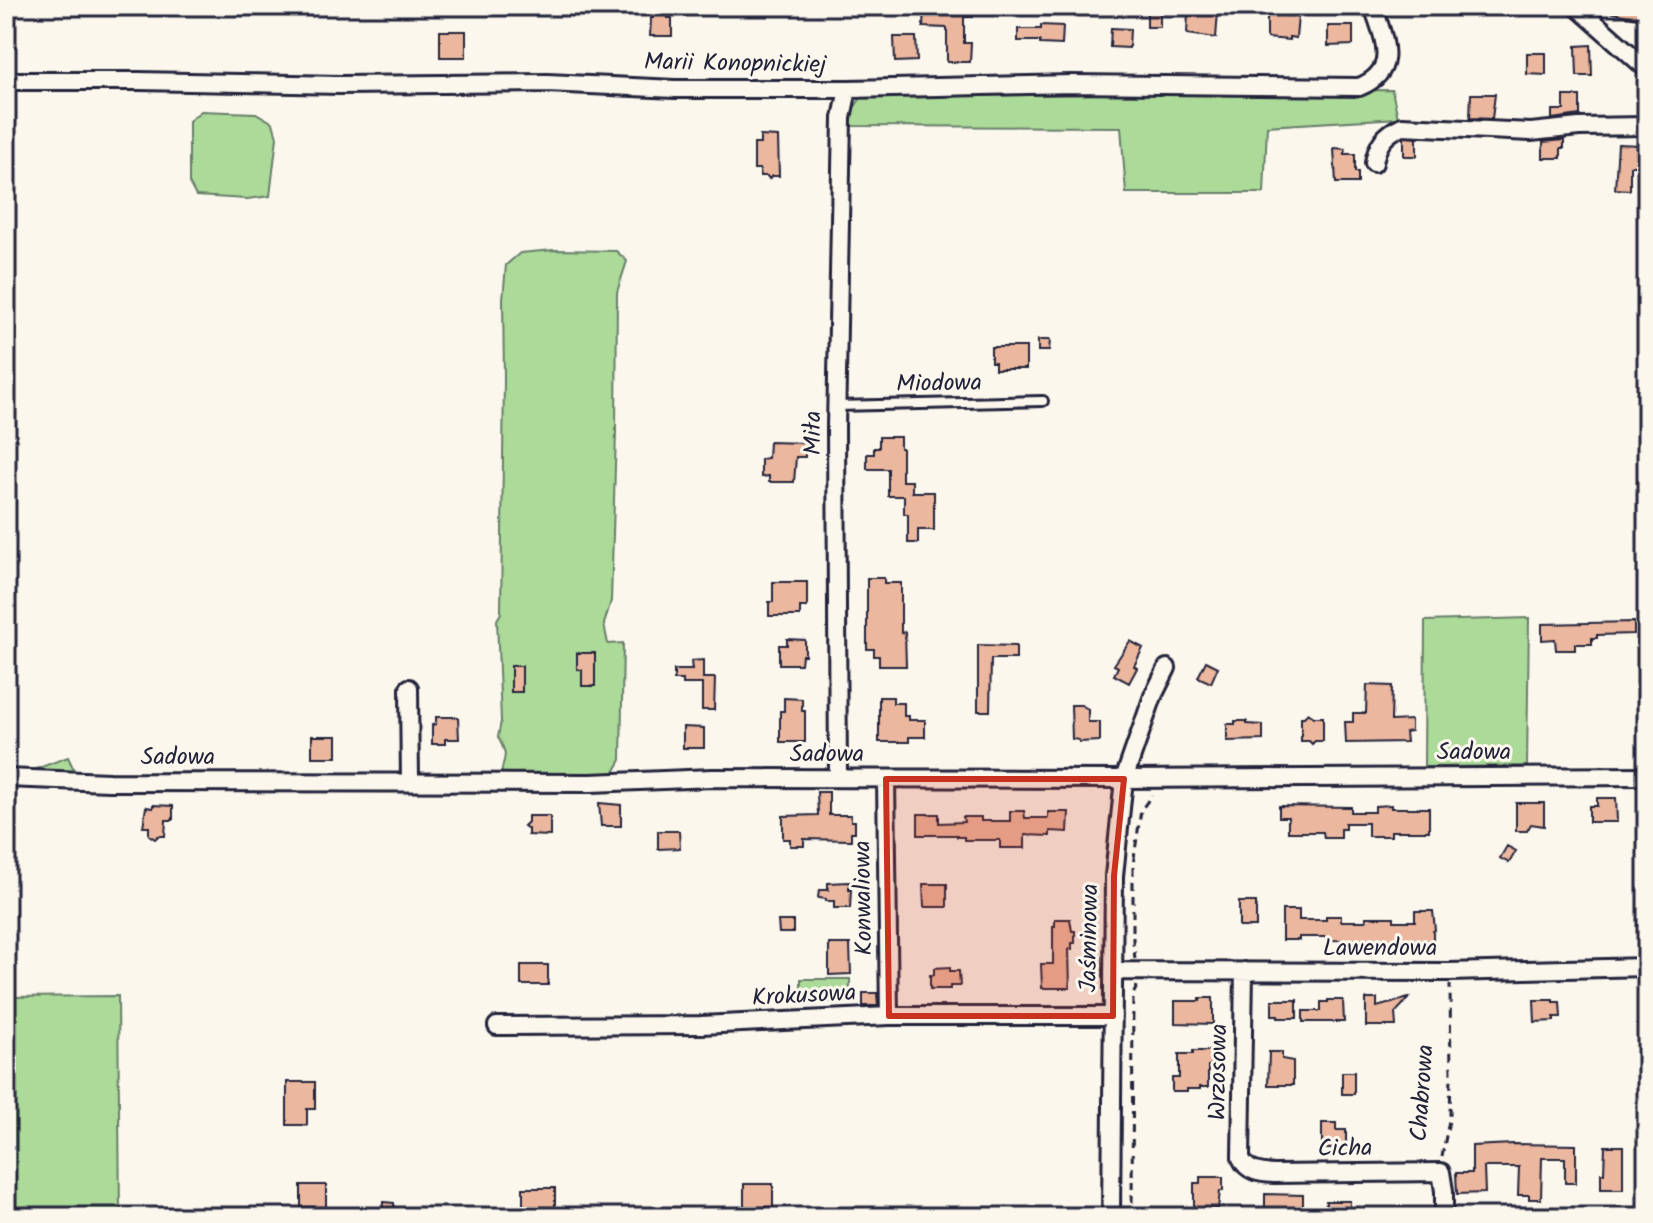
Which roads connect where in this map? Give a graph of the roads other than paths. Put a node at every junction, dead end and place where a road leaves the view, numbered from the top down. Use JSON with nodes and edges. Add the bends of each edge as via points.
{"nodes":[{"id":1,"x":1373,"y":6,"type":"edge"},
{"id":2,"x":1576,"y":6,"type":"edge"},
{"id":3,"x":1647,"y":69,"type":"edge"},
{"id":4,"x":11,"y":81,"type":"edge"},
{"id":5,"x":848,"y":89,"type":"junction"},
{"id":6,"x":1647,"y":126,"type":"edge"},
{"id":7,"x":1374,"y":163,"type":"dead end"},
{"id":8,"x":1043,"y":401,"type":"dead end"},
{"id":9,"x":837,"y":406,"type":"junction"},
{"id":10,"x":1167,"y":668,"type":"dead end"},
{"id":11,"x":409,"y":688,"type":"dead end"},
{"id":12,"x":1647,"y":776,"type":"edge"},
{"id":13,"x":6,"y":778,"type":"edge"},
{"id":14,"x":838,"y":778,"type":"junction"},
{"id":15,"x":886,"y":779,"type":"junction"},
{"id":16,"x":1124,"y":779,"type":"junction"},
{"id":17,"x":410,"y":782,"type":"junction"},
{"id":18,"x":1647,"y":967,"type":"edge"},
{"id":19,"x":1113,"y":971,"type":"junction"},
{"id":20,"x":1244,"y":971,"type":"junction"},
{"id":21,"x":889,"y":1016,"type":"junction"},
{"id":22,"x":1113,"y":1016,"type":"junction"},
{"id":23,"x":497,"y":1026,"type":"dead end"},
{"id":24,"x":1250,"y":1169,"type":"joint"},
{"id":25,"x":1441,"y":1172,"type":"joint"},
{"id":26,"x":1111,"y":1217,"type":"edge"},
{"id":27,"x":1444,"y":1217,"type":"edge"}],
"edges":[{"from":1,"to":5,"type":"street","name":"Marii Konopnickiej","via":[[1384,35],[1384,64],[1371,82],[1359,87],[1071,84]]},
{"from":2,"to":3,"type":"street"},
{"from":4,"to":5,"type":"street","name":"Marii Konopnickiej"},
{"from":5,"to":9,"type":"street","name":"Miła","via":[[842,118]]},
{"from":6,"to":7,"type":"street","via":[[1531,132],[1402,126],[1383,139]]},
{"from":8,"to":9,"type":"lane","name":"Miodowa"},
{"from":9,"to":14,"type":"street","name":"Miła"},
{"from":10,"to":16,"type":"street","name":"Jaśminowa"},
{"from":11,"to":17,"type":"street"},
{"from":12,"to":16,"type":"street","name":"Sadowa"},
{"from":13,"to":17,"type":"street","name":"Sadowa"},
{"from":14,"to":15,"type":"street","name":"Sadowa"},
{"from":14,"to":17,"type":"street","name":"Sadowa"},
{"from":15,"to":16,"type":"street","name":"Sadowa"},
{"from":15,"to":21,"type":"street","name":"Konwaliowa"},
{"from":16,"to":19,"type":"street","name":"Jaśminowa","via":[[1114,876]]},
{"from":18,"to":20,"type":"street","name":"Lawendowa"},
{"from":19,"to":20,"type":"street","name":"Lawendowa"},
{"from":19,"to":22,"type":"street","name":"Jaśminowa"},
{"from":20,"to":24,"type":"street","name":"Wrzosowa","via":[[1241,1158]]},
{"from":21,"to":22,"type":"street","name":"Krokusowa"},
{"from":21,"to":23,"type":"street","name":"Krokusowa","via":[[701,1025]]},
{"from":22,"to":26,"type":"street","name":"Jaśminowa"},
{"from":24,"to":25,"type":"street","name":"Cicha","via":[[1274,1174]]},
{"from":25,"to":27,"type":"street","name":"Chabrowa"}]}
